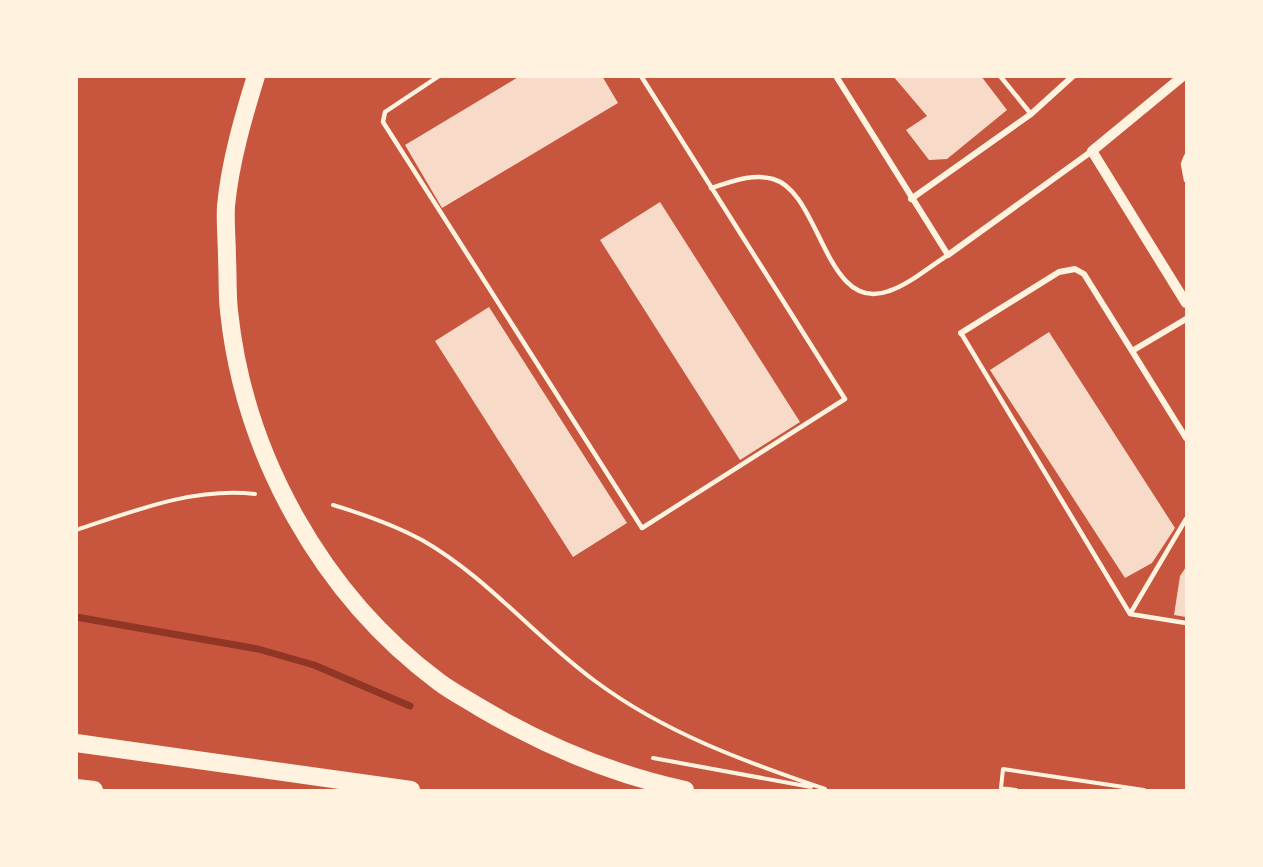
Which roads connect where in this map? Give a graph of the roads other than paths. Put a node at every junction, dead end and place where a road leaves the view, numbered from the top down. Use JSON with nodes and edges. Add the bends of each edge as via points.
{"nodes":[{"id":1,"x":256,"y":76,"type":"edge"},
{"id":2,"x":439,"y":76,"type":"edge"},
{"id":3,"x":641,"y":76,"type":"edge"},
{"id":4,"x":836,"y":76,"type":"edge"},
{"id":5,"x":1000,"y":76,"type":"edge"},
{"id":6,"x":1073,"y":76,"type":"edge"},
{"id":7,"x":1183,"y":76,"type":"edge"},
{"id":8,"x":1031,"y":114,"type":"junction"},
{"id":9,"x":1092,"y":151,"type":"junction"},
{"id":10,"x":1186,"y":156,"type":"edge"},
{"id":11,"x":1186,"y":180,"type":"edge"},
{"id":12,"x":711,"y":188,"type":"junction"},
{"id":13,"x":912,"y":199,"type":"junction"},
{"id":14,"x":948,"y":255,"type":"junction"},
{"id":15,"x":1186,"y":303,"type":"edge"},
{"id":16,"x":1186,"y":319,"type":"edge"},
{"id":17,"x":961,"y":333,"type":"joint"},
{"id":18,"x":1132,"y":351,"type":"junction"},
{"id":19,"x":1186,"y":438,"type":"edge"},
{"id":20,"x":1186,"y":519,"type":"edge"},
{"id":21,"x":1130,"y":614,"type":"junction"},
{"id":22,"x":1186,"y":623,"type":"edge"},
{"id":23,"x":76,"y":743,"type":"edge"},
{"id":24,"x":76,"y":788,"type":"edge"},
{"id":25,"x":94,"y":790,"type":"edge"},
{"id":26,"x":411,"y":790,"type":"edge"},
{"id":27,"x":685,"y":790,"type":"edge"}],
"edges":[{"from":1,"to":27,"type":"highway","via":[[226,206],[228,311],[245,399],[275,481],[322,561],[376,627],[439,682],[518,730],[585,761],[632,778]]},
{"from":2,"to":12,"type":"lane","via":[[385,112],[383,122],[642,528],[845,399]]},
{"from":3,"to":12,"type":"lane"},
{"from":4,"to":13,"type":"street"},
{"from":5,"to":8,"type":"lane"},
{"from":6,"to":8,"type":"street"},
{"from":7,"to":9,"type":"street"},
{"from":8,"to":13,"type":"street"},
{"from":9,"to":14,"type":"street"},
{"from":9,"to":15,"type":"street"},
{"from":10,"to":11,"type":"lane"},
{"from":12,"to":14,"type":"lane","via":[[751,177],[781,182],[800,203],[838,272],[857,289],[870,293],[890,291]]},
{"from":13,"to":14,"type":"street"},
{"from":16,"to":18,"type":"street"},
{"from":17,"to":18,"type":"street","via":[[1059,272],[1075,269],[1084,274]]},
{"from":17,"to":21,"type":"lane"},
{"from":18,"to":19,"type":"street"},
{"from":20,"to":21,"type":"lane"},
{"from":21,"to":22,"type":"lane"},
{"from":23,"to":26,"type":"highway"},
{"from":24,"to":25,"type":"highway"}]}
